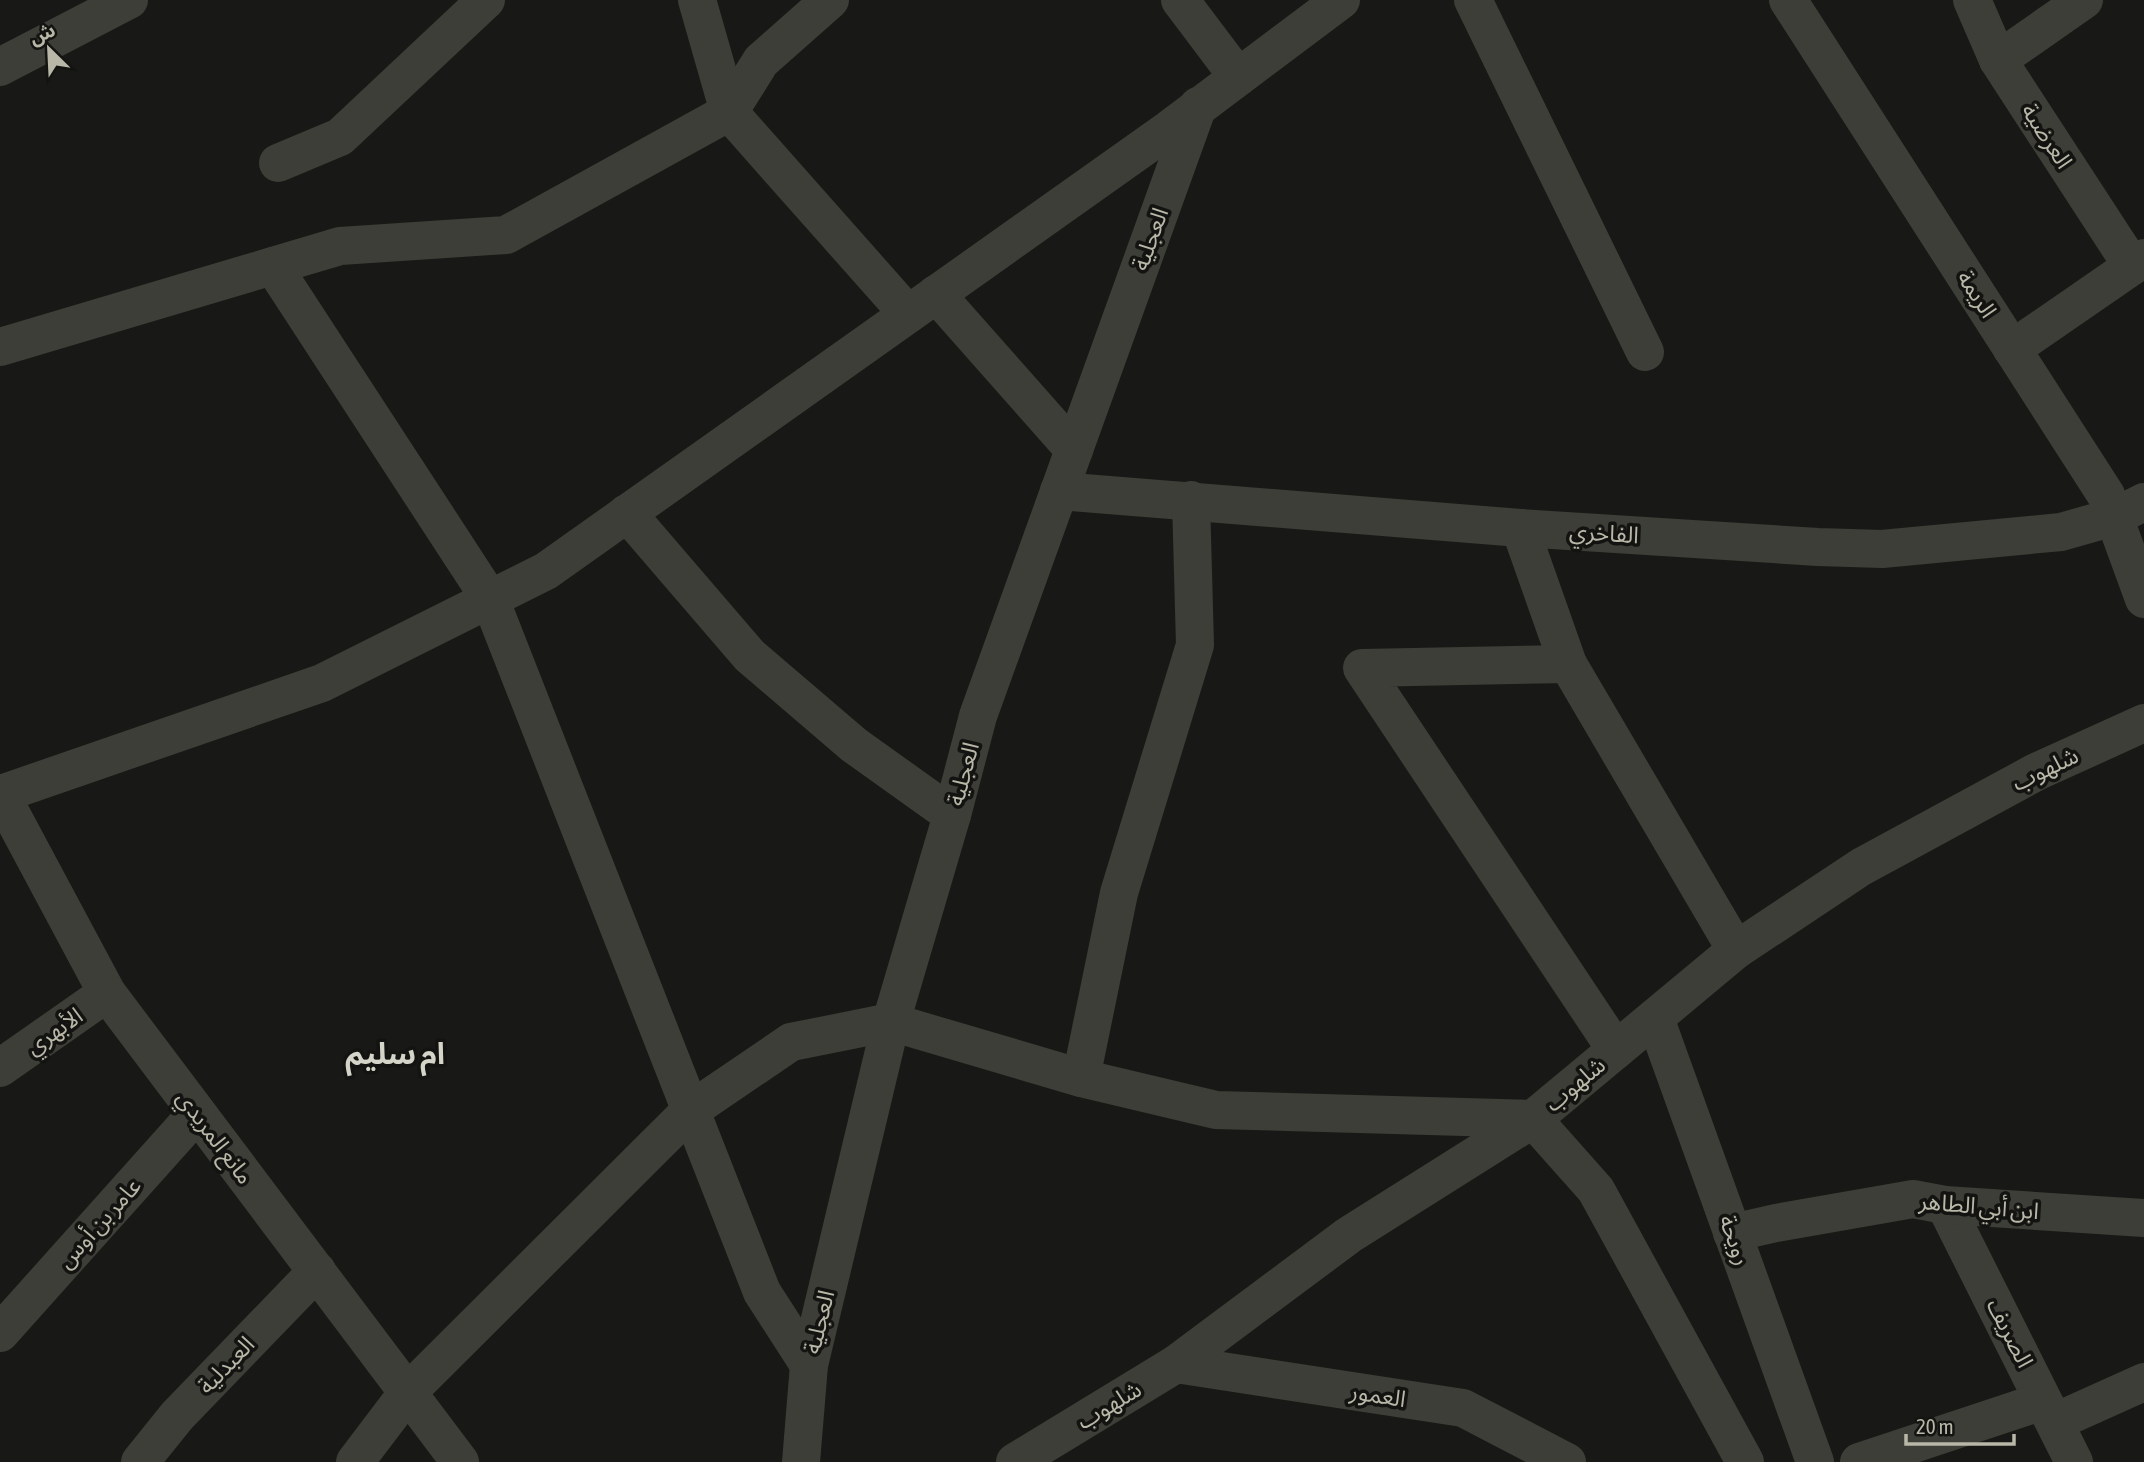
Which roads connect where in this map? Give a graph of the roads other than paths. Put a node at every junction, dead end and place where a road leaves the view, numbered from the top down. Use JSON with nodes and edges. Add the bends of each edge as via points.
{"nodes":[{"id":1,"x":128,"y":0,"type":"edge"},
{"id":2,"x":486,"y":0,"type":"edge"},
{"id":3,"x":697,"y":0,"type":"edge"},
{"id":4,"x":830,"y":0,"type":"edge"},
{"id":5,"x":1180,"y":0,"type":"edge"},
{"id":6,"x":1341,"y":0,"type":"edge"},
{"id":7,"x":1473,"y":0,"type":"edge"},
{"id":8,"x":1788,"y":0,"type":"edge"},
{"id":9,"x":1972,"y":0,"type":"edge"},
{"id":10,"x":2084,"y":0,"type":"edge"},
{"id":11,"x":1998,"y":60,"type":"junction"},
{"id":12,"x":0,"y":67,"type":"edge"},
{"id":13,"x":1238,"y":77,"type":"junction"},
{"id":14,"x":1198,"y":106,"type":"junction"},
{"id":15,"x":729,"y":112,"type":"junction"},
{"id":16,"x":278,"y":163,"type":"dead end"},
{"id":17,"x":2138,"y":262,"type":"edge"},
{"id":18,"x":273,"y":266,"type":"junction"},
{"id":19,"x":922,"y":304,"type":"junction"},
{"id":20,"x":0,"y":348,"type":"edge"},
{"id":21,"x":2012,"y":349,"type":"junction"},
{"id":22,"x":1645,"y":352,"type":"dead end"},
{"id":23,"x":1074,"y":450,"type":"junction"},
{"id":24,"x":1059,"y":491,"type":"junction"},
{"id":25,"x":1191,"y":500,"type":"junction"},
{"id":26,"x":2129,"y":510,"type":"edge"},
{"id":27,"x":627,"y":513,"type":"junction"},
{"id":28,"x":1520,"y":528,"type":"junction"},
{"id":29,"x":490,"y":599,"type":"junction"},
{"id":30,"x":2144,"y":599,"type":"edge"},
{"id":31,"x":1568,"y":663,"type":"junction"},
{"id":32,"x":2144,"y":723,"type":"edge"},
{"id":33,"x":0,"y":794,"type":"edge"},
{"id":34,"x":952,"y":815,"type":"junction"},
{"id":35,"x":1736,"y":950,"type":"junction"},
{"id":36,"x":107,"y":993,"type":"junction"},
{"id":37,"x":1655,"y":1018,"type":"junction"},
{"id":38,"x":891,"y":1022,"type":"junction"},
{"id":39,"x":1616,"y":1050,"type":"junction"},
{"id":40,"x":0,"y":1068,"type":"edge"},
{"id":41,"x":1081,"y":1077,"type":"junction"},
{"id":42,"x":691,"y":1110,"type":"junction"},
{"id":43,"x":197,"y":1113,"type":"junction"},
{"id":44,"x":1533,"y":1119,"type":"junction"},
{"id":45,"x":1945,"y":1205,"type":"junction"},
{"id":46,"x":2144,"y":1218,"type":"edge"},
{"id":47,"x":1732,"y":1233,"type":"junction"},
{"id":48,"x":317,"y":1272,"type":"junction"},
{"id":49,"x":0,"y":1333,"type":"edge"},
{"id":50,"x":1176,"y":1364,"type":"junction"},
{"id":51,"x":809,"y":1365,"type":"junction"},
{"id":52,"x":2144,"y":1382,"type":"edge"},
{"id":53,"x":408,"y":1392,"type":"junction"},
{"id":54,"x":2049,"y":1411,"type":"junction"},
{"id":55,"x":140,"y":1462,"type":"edge"},
{"id":56,"x":355,"y":1462,"type":"edge"},
{"id":57,"x":460,"y":1462,"type":"edge"},
{"id":58,"x":801,"y":1462,"type":"edge"},
{"id":59,"x":1015,"y":1462,"type":"edge"},
{"id":60,"x":1567,"y":1462,"type":"edge"},
{"id":61,"x":1745,"y":1462,"type":"edge"},
{"id":62,"x":1815,"y":1462,"type":"edge"},
{"id":63,"x":1859,"y":1462,"type":"edge"},
{"id":64,"x":2074,"y":1462,"type":"edge"}],
"edges":[{"from":1,"to":12,"type":"street"},
{"from":2,"to":16,"type":"street","via":[[340,136]]},
{"from":3,"to":15,"type":"street"},
{"from":4,"to":15,"type":"street","via":[[761,61]]},
{"from":5,"to":13,"type":"street"},
{"from":6,"to":13,"type":"street"},
{"from":7,"to":22,"type":"street"},
{"from":8,"to":21,"type":"street","name":"الريمة"},
{"from":9,"to":11,"type":"street","name":"العرضية"},
{"from":10,"to":11,"type":"street"},
{"from":11,"to":17,"type":"street","name":"العرضية"},
{"from":13,"to":14,"type":"street"},
{"from":14,"to":19,"type":"street"},
{"from":14,"to":23,"type":"street","name":"العجلية"},
{"from":15,"to":18,"type":"street","via":[[506,235],[340,246]]},
{"from":15,"to":19,"type":"street"},
{"from":17,"to":21,"type":"street"},
{"from":18,"to":20,"type":"street"},
{"from":18,"to":29,"type":"street"},
{"from":19,"to":23,"type":"street"},
{"from":19,"to":27,"type":"street"},
{"from":21,"to":26,"type":"street","name":"الريمة","via":[[2106,495]]},
{"from":23,"to":24,"type":"street","name":"العجلية"},
{"from":24,"to":25,"type":"street","name":"الفاخري"},
{"from":24,"to":34,"type":"street","name":"العجلية","via":[[978,716]]},
{"from":25,"to":28,"type":"street","name":"الفاخري"},
{"from":25,"to":41,"type":"street","via":[[1195,645],[1119,893]]},
{"from":26,"to":28,"type":"street","name":"الفاخري","via":[[2061,532],[1882,549]]},
{"from":26,"to":30,"type":"street","name":"الريمة"},
{"from":27,"to":29,"type":"street","via":[[546,571]]},
{"from":27,"to":34,"type":"street","via":[[750,656],[854,745]]},
{"from":28,"to":31,"type":"street"},
{"from":29,"to":33,"type":"street","via":[[322,683]]},
{"from":29,"to":42,"type":"street"},
{"from":31,"to":35,"type":"street"},
{"from":31,"to":39,"type":"street","via":[[1362,668]]},
{"from":32,"to":35,"type":"street","name":"شلهوب","via":[[2036,772],[1861,867]]},
{"from":33,"to":36,"type":"street","name":"مانع المريدي"},
{"from":34,"to":38,"type":"street","name":"العجلية"},
{"from":35,"to":37,"type":"street","name":"شلهوب"},
{"from":36,"to":40,"type":"street","name":"الأبهري"},
{"from":36,"to":43,"type":"street","name":"مانع المريدي"},
{"from":37,"to":39,"type":"street","name":"شلهوب"},
{"from":37,"to":47,"type":"street","name":"رويحة"},
{"from":38,"to":41,"type":"street"},
{"from":38,"to":42,"type":"street","via":[[791,1042]]},
{"from":38,"to":51,"type":"street","name":"العجلية"},
{"from":39,"to":44,"type":"street","name":"شلهوب"},
{"from":41,"to":44,"type":"street","via":[[1216,1110]]},
{"from":42,"to":51,"type":"street","via":[[762,1292]]},
{"from":42,"to":53,"type":"street"},
{"from":43,"to":48,"type":"street","name":"مانع المريدي"},
{"from":43,"to":49,"type":"street","name":"عامر بن أوس"},
{"from":44,"to":50,"type":"street","name":"شلهوب","via":[[1349,1236]]},
{"from":44,"to":61,"type":"street","via":[[1596,1190]]},
{"from":45,"to":46,"type":"street","name":"ابن أبي الطاهر"},
{"from":45,"to":47,"type":"street","name":"ابن أبي الطاهر","via":[[1913,1199]]},
{"from":45,"to":54,"type":"street","name":"الصريف"},
{"from":47,"to":62,"type":"street","name":"رويحة"},
{"from":48,"to":53,"type":"street","name":"مانع المريدي"},
{"from":48,"to":55,"type":"street","name":"العبدلية","via":[[177,1416]]},
{"from":50,"to":59,"type":"street","name":"شلهوب"},
{"from":50,"to":60,"type":"street","name":"العمور","via":[[1463,1408]]},
{"from":51,"to":58,"type":"street","name":"العجلية"},
{"from":52,"to":54,"type":"street"},
{"from":53,"to":56,"type":"street"},
{"from":53,"to":57,"type":"street","name":"مانع المريدي"},
{"from":54,"to":63,"type":"street"},
{"from":54,"to":64,"type":"street","name":"الصريف"}]}
